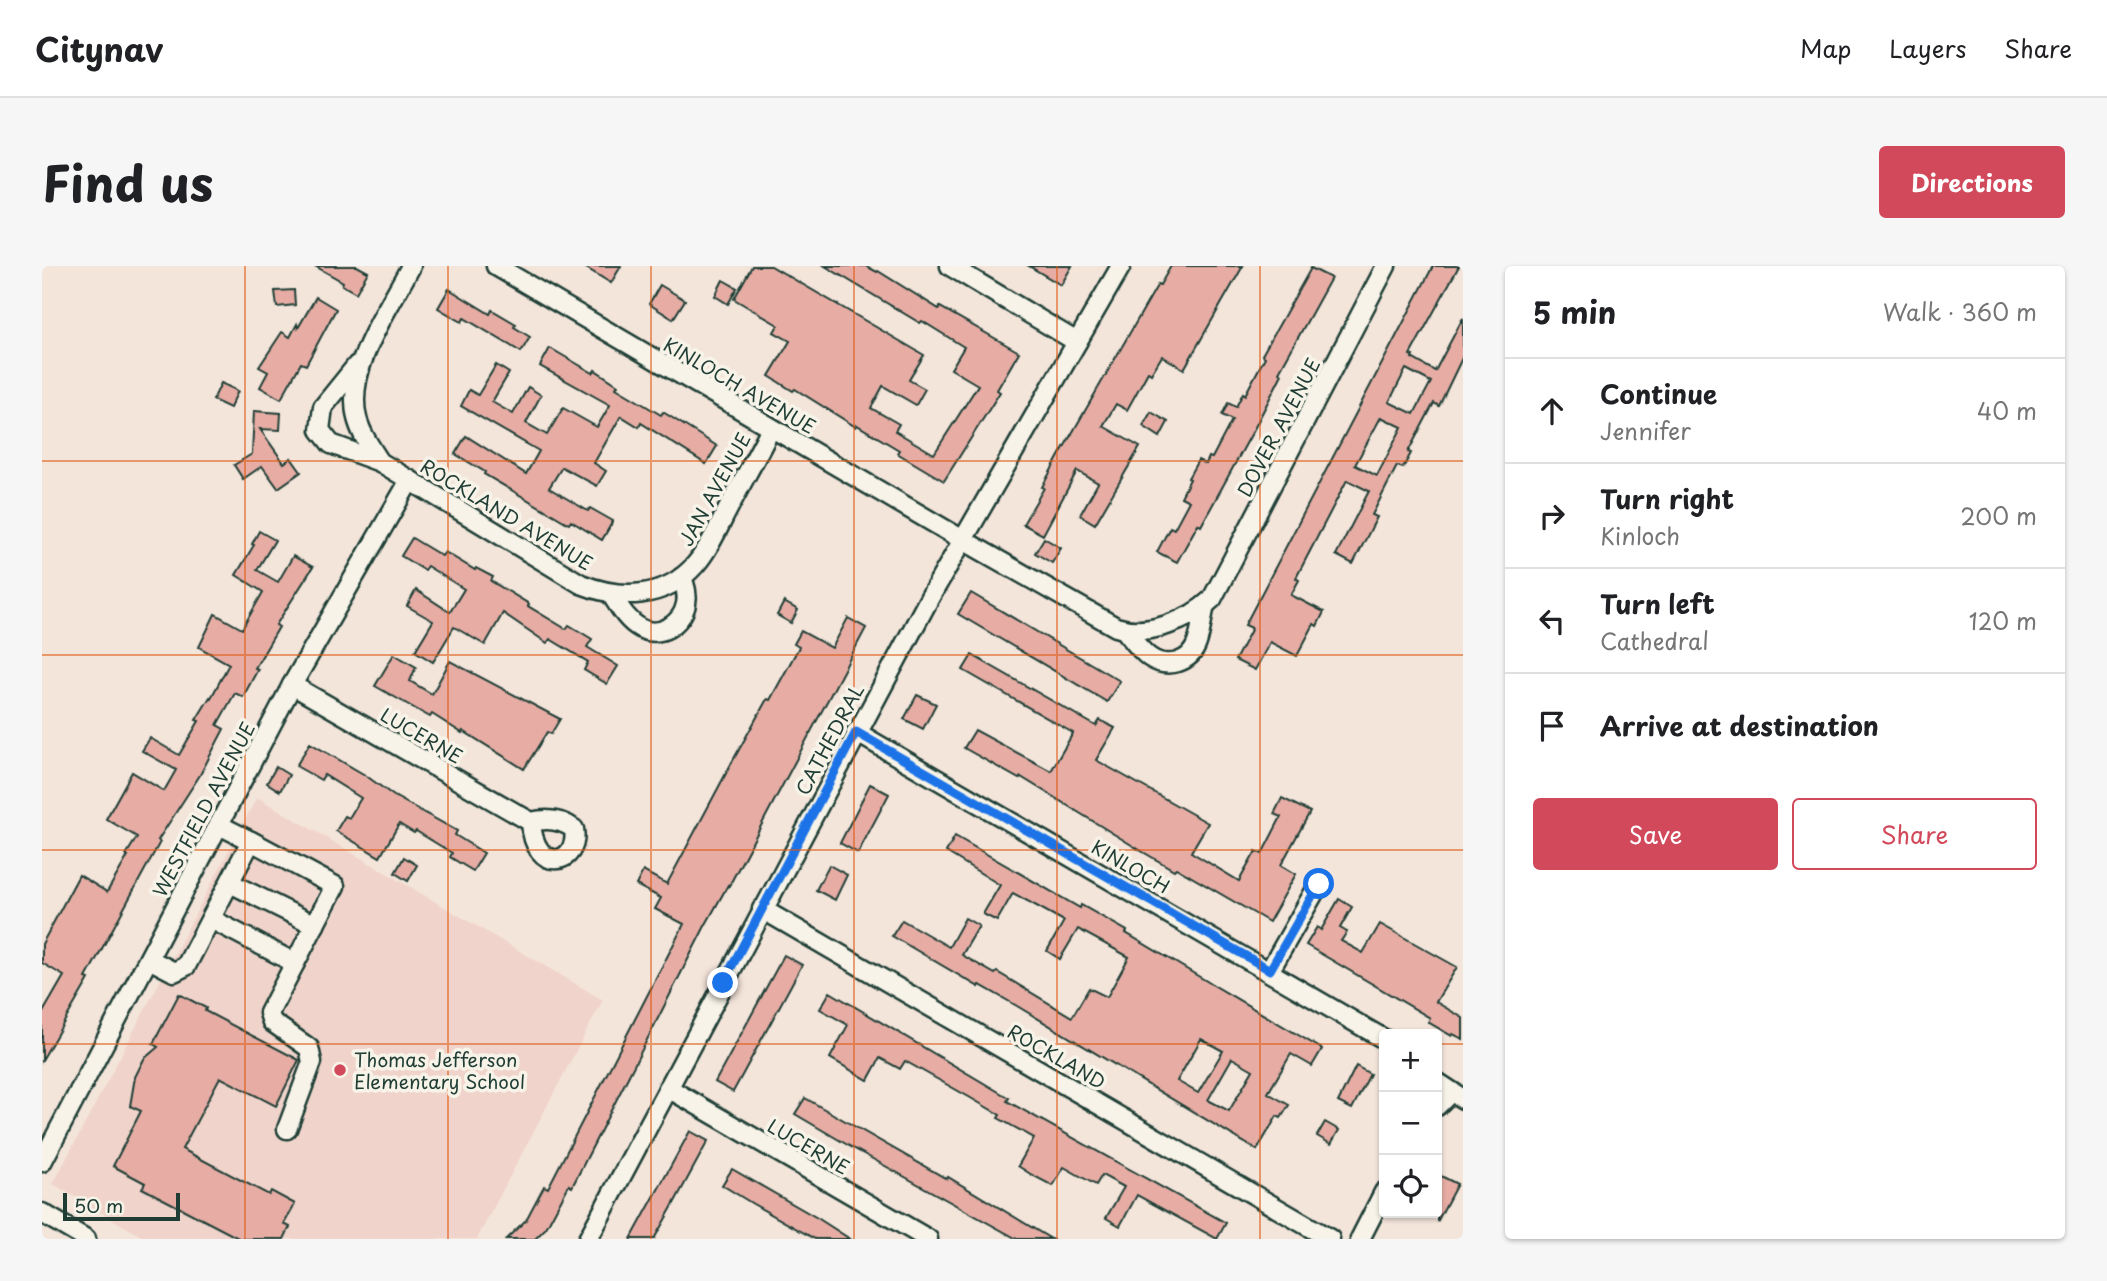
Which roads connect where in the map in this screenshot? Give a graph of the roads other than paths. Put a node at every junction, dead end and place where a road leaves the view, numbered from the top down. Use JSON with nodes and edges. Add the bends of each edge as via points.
{"nodes":[{"id":1,"x":411,"y":266,"type":"edge"},
{"id":2,"x":496,"y":266,"type":"edge"},
{"id":3,"x":950,"y":266,"type":"edge"},
{"id":4,"x":1121,"y":266,"type":"edge"},
{"id":5,"x":1386,"y":266,"type":"edge"},
{"id":6,"x":1077,"y":342,"type":"junction"},
{"id":7,"x":362,"y":359,"type":"junction"},
{"id":8,"x":771,"y":428,"type":"junction"},
{"id":9,"x":380,"y":462,"type":"junction"},
{"id":10,"x":410,"y":480,"type":"junction"},
{"id":11,"x":963,"y":540,"type":"junction"},
{"id":12,"x":682,"y":577,"type":"junction"},
{"id":13,"x":657,"y":590,"type":"joint"},
{"id":14,"x":611,"y":594,"type":"junction"},
{"id":15,"x":1205,"y":605,"type":"junction"},
{"id":16,"x":1125,"y":630,"type":"junction"},
{"id":17,"x":292,"y":685,"type":"junction"},
{"id":18,"x":856,"y":732,"type":"junction"},
{"id":19,"x":531,"y":822,"type":"dead end"},
{"id":20,"x":219,"y":825,"type":"junction"},
{"id":21,"x":251,"y":841,"type":"junction"},
{"id":22,"x":230,"y":883,"type":"junction"},
{"id":23,"x":1319,"y":884,"type":"dead end"},
{"id":24,"x":762,"y":909,"type":"junction"},
{"id":25,"x":211,"y":919,"type":"junction"},
{"id":26,"x":315,"y":925,"type":"junction"},
{"id":27,"x":149,"y":959,"type":"junction"},
{"id":28,"x":295,"y":963,"type":"junction"},
{"id":29,"x":1270,"y":970,"type":"junction"},
{"id":30,"x":1379,"y":1035,"type":"edge"},
{"id":31,"x":668,"y":1088,"type":"junction"},
{"id":32,"x":287,"y":1129,"type":"dead end"},
{"id":33,"x":42,"y":1162,"type":"edge"},
{"id":34,"x":1379,"y":1202,"type":"edge"},
{"id":35,"x":42,"y":1213,"type":"edge"},
{"id":36,"x":86,"y":1239,"type":"edge"},
{"id":37,"x":588,"y":1239,"type":"edge"},
{"id":38,"x":928,"y":1239,"type":"edge"},
{"id":39,"x":1330,"y":1239,"type":"edge"},
{"id":40,"x":1360,"y":1239,"type":"edge"}],
"edges":[{"from":1,"to":7,"type":"street"},
{"from":2,"to":8,"type":"street","name":"KINLOCH AVENUE"},
{"from":3,"to":6,"type":"street"},
{"from":4,"to":6,"type":"street","name":"CATHEDRAL"},
{"from":5,"to":15,"type":"street","name":"DOVER AVENUE"},
{"from":6,"to":11,"type":"street","name":"CATHEDRAL"},
{"from":7,"to":9,"type":"street","name":"ROCKLAND AVENUE","via":[[355,384],[357,420]]},
{"from":7,"to":9,"type":"street","name":"ROCKLAND AVENUE","via":[[323,407],[320,430],[331,444]]},
{"from":8,"to":11,"type":"street","name":"KINLOCH AVENUE"},
{"from":8,"to":12,"type":"street","name":"JAN AVENUE","via":[[707,548]]},
{"from":9,"to":10,"type":"street","name":"ROCKLAND AVENUE"},
{"from":10,"to":14,"type":"street","name":"ROCKLAND AVENUE","via":[[582,584]]},
{"from":10,"to":17,"type":"street","name":"WESTFIELD AVENUE"},
{"from":11,"to":16,"type":"street","name":"DOVER AVENUE"},
{"from":11,"to":18,"type":"street","name":"CATHEDRAL"},
{"from":12,"to":13,"type":"street","name":"JAN AVENUE"},
{"from":12,"to":14,"type":"street","via":[[686,606],[669,628],[659,632],[639,628]]},
{"from":13,"to":14,"type":"street","name":"ROCKLAND AVENUE"},
{"from":15,"to":16,"type":"street","name":"DOVER AVENUE","via":[[1173,623]]},
{"from":15,"to":16,"type":"street","name":"DOVER AVENUE","via":[[1197,644],[1183,661],[1160,663],[1149,658]]},
{"from":17,"to":19,"type":"street","name":"LUCERNE"},
{"from":17,"to":20,"type":"street","name":"WESTFIELD AVENUE"},
{"from":18,"to":24,"type":"street","name":"CATHEDRAL"},
{"from":18,"to":29,"type":"street","name":"KINLOCH"},
{"from":20,"to":21,"type":"street"},
{"from":20,"to":27,"type":"street","name":"WESTFIELD AVENUE"},
{"from":21,"to":22,"type":"street"},
{"from":21,"to":26,"type":"street","via":[[335,886]]},
{"from":22,"to":25,"type":"street"},
{"from":22,"to":26,"type":"street"},
{"from":23,"to":29,"type":"street"},
{"from":24,"to":31,"type":"street","name":"CATHEDRAL"},
{"from":24,"to":39,"type":"street","name":"ROCKLAND"},
{"from":25,"to":27,"type":"street","via":[[186,966],[174,972]]},
{"from":25,"to":28,"type":"street"},
{"from":26,"to":28,"type":"street"},
{"from":27,"to":33,"type":"street","name":"WESTFIELD AVENUE"},
{"from":28,"to":32,"type":"street","via":[[269,1013],[272,1022],[309,1048],[312,1062]]},
{"from":29,"to":30,"type":"street","name":"KINLOCH"},
{"from":31,"to":37,"type":"street","name":"CATHEDRAL"},
{"from":31,"to":38,"type":"street","name":"LUCERNE"},
{"from":34,"to":40,"type":"street"},
{"from":35,"to":36,"type":"street"}]}
